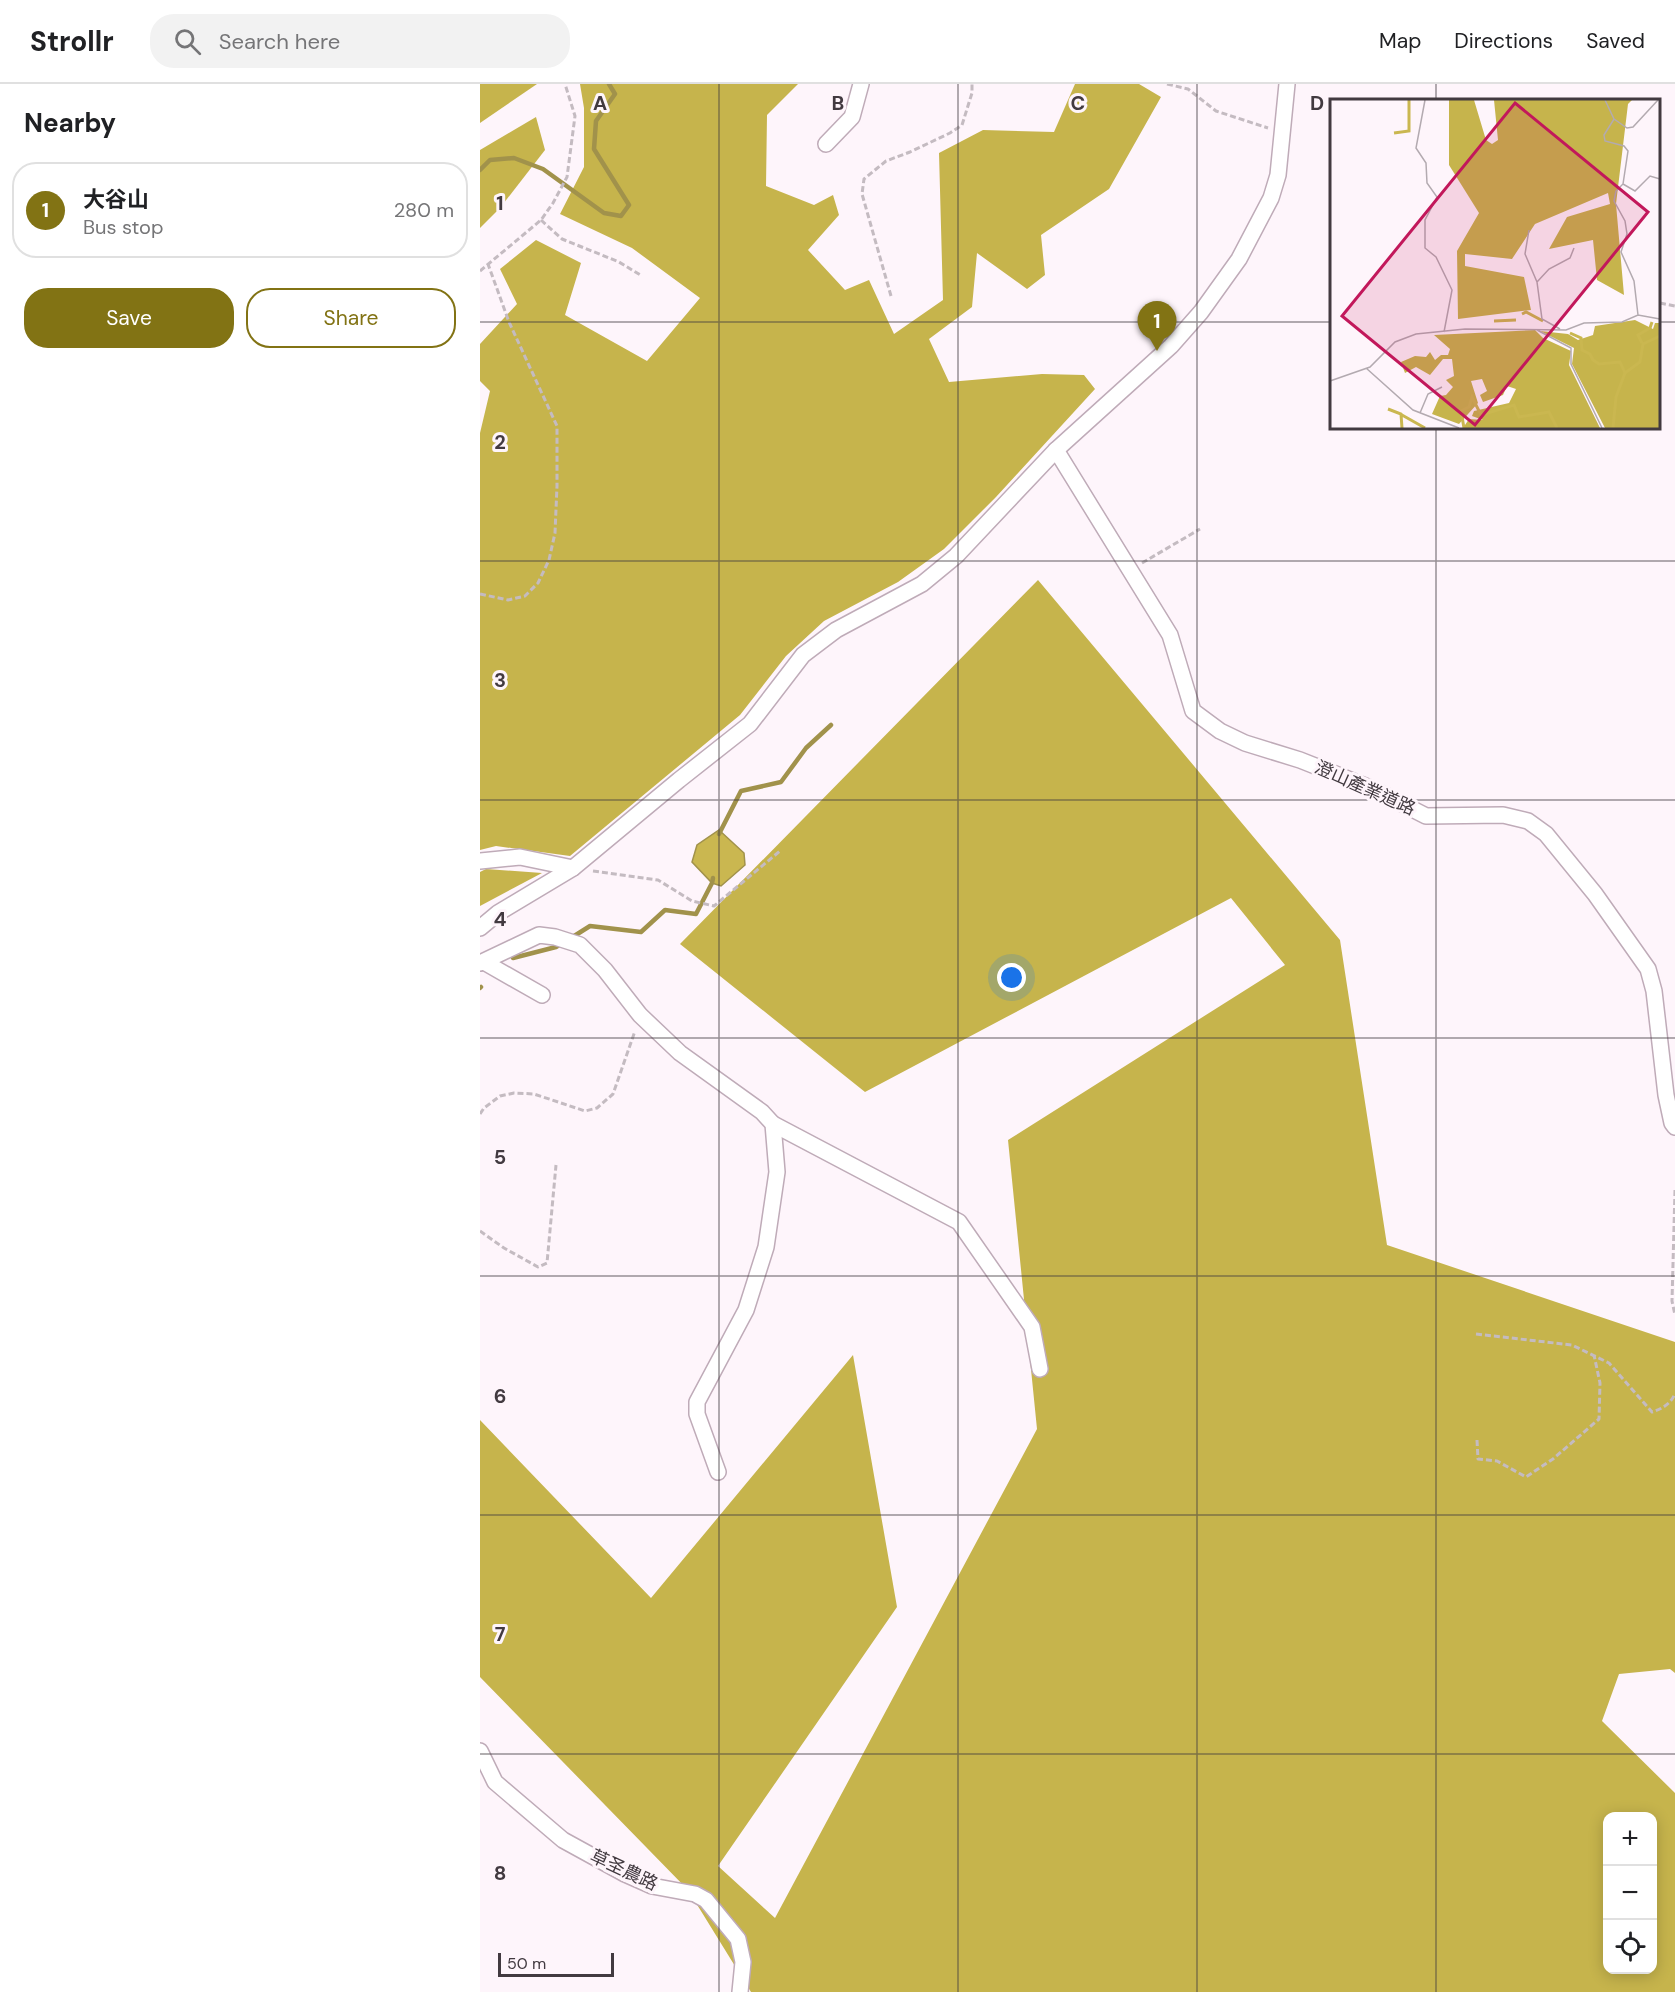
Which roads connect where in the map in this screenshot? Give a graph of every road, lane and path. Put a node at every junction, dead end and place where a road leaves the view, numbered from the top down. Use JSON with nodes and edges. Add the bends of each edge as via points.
{"nodes":[{"id":1,"x":565,"y":84,"type":"edge"},
{"id":2,"x":861,"y":84,"type":"edge"},
{"id":3,"x":972,"y":84,"type":"edge"},
{"id":4,"x":1167,"y":84,"type":"edge"},
{"id":5,"x":1287,"y":84,"type":"edge"},
{"id":6,"x":1284,"y":134,"type":"junction"},
{"id":7,"x":826,"y":144,"type":"dead end"},
{"id":8,"x":541,"y":220,"type":"junction"},
{"id":9,"x":488,"y":264,"type":"junction"},
{"id":10,"x":480,"y":271,"type":"edge"},
{"id":11,"x":642,"y":276,"type":"dead end"},
{"id":12,"x":891,"y":296,"type":"dead end"},
{"id":13,"x":1660,"y":303,"type":"dead end"},
{"id":14,"x":1675,"y":306,"type":"edge"},
{"id":15,"x":1056,"y":450,"type":"junction"},
{"id":16,"x":1200,"y":528,"type":"dead end"},
{"id":17,"x":1131,"y":571,"type":"junction"},
{"id":18,"x":480,"y":594,"type":"edge"},
{"id":19,"x":780,"y":850,"type":"dead end"},
{"id":20,"x":480,"y":861,"type":"edge"},
{"id":21,"x":573,"y":868,"type":"junction"},
{"id":22,"x":480,"y":928,"type":"edge"},
{"id":23,"x":482,"y":962,"type":"edge"},
{"id":24,"x":542,"y":995,"type":"dead end"},
{"id":25,"x":640,"y":1016,"type":"junction"},
{"id":26,"x":480,"y":1114,"type":"edge"},
{"id":27,"x":773,"y":1124,"type":"junction"},
{"id":28,"x":1675,"y":1127,"type":"edge"},
{"id":29,"x":556,"y":1165,"type":"dead end"},
{"id":30,"x":1675,"y":1190,"type":"edge"},
{"id":31,"x":480,"y":1231,"type":"edge"},
{"id":32,"x":1675,"y":1315,"type":"edge"},
{"id":33,"x":1476,"y":1334,"type":"dead end"},
{"id":34,"x":1594,"y":1355,"type":"junction"},
{"id":35,"x":1040,"y":1369,"type":"dead end"},
{"id":36,"x":1675,"y":1392,"type":"edge"},
{"id":37,"x":1477,"y":1440,"type":"dead end"},
{"id":38,"x":718,"y":1472,"type":"dead end"},
{"id":39,"x":480,"y":1751,"type":"edge"},
{"id":40,"x":740,"y":1992,"type":"edge"}],
"edges":[{"from":1,"to":8,"type":"path","via":[[575,116],[567,177]]},
{"from":2,"to":7,"type":"street","via":[[852,117]]},
{"from":3,"to":12,"type":"path","via":[[962,125],[950,134],[886,160],[864,179],[862,194]]},
{"from":4,"to":6,"type":"path","via":[[1188,89],[1216,111]]},
{"from":5,"to":6,"type":"street"},
{"from":6,"to":15,"type":"street","via":[[1278,176],[1270,198],[1239,259],[1201,312],[1171,345]]},
{"from":8,"to":9,"type":"path"},
{"from":8,"to":11,"type":"path","via":[[562,239],[619,262]]},
{"from":9,"to":10,"type":"path"},
{"from":9,"to":18,"type":"path","via":[[509,322],[557,426],[557,486],[555,533],[549,560],[538,583],[525,596],[508,600]]},
{"from":13,"to":14,"type":"path"},
{"from":15,"to":17,"type":"street","name":"澄山產業道路"},
{"from":15,"to":21,"type":"street","via":[[956,556],[922,584],[837,630],[803,656],[750,724]]},
{"from":16,"to":17,"type":"path"},
{"from":17,"to":28,"type":"street","name":"澄山產業道路","via":[[1170,634],[1193,711],[1220,731],[1373,789],[1426,816],[1503,815],[1528,821],[1546,834],[1648,969],[1666,1095]]},
{"from":19,"to":21,"type":"path","via":[[714,906],[692,901],[658,880]]},
{"from":20,"to":21,"type":"street","via":[[520,857]]},
{"from":21,"to":22,"type":"street"},
{"from":23,"to":24,"type":"street"},
{"from":23,"to":25,"type":"street","via":[[539,935],[580,945]]},
{"from":25,"to":26,"type":"path","via":[[613,1094],[597,1108],[585,1111],[534,1094],[514,1093],[500,1096]]},
{"from":25,"to":27,"type":"street","via":[[680,1053]]},
{"from":27,"to":35,"type":"street","via":[[959,1222],[1032,1327]]},
{"from":27,"to":38,"type":"street","via":[[777,1172],[766,1247],[746,1310],[697,1402],[697,1414]]},
{"from":29,"to":31,"type":"path","via":[[547,1263],[538,1268]]},
{"from":30,"to":32,"type":"path"},
{"from":33,"to":34,"type":"path","via":[[1572,1345]]},
{"from":34,"to":36,"type":"path","via":[[1609,1363],[1652,1412],[1662,1409]]},
{"from":34,"to":37,"type":"path","via":[[1600,1383],[1599,1419],[1553,1459],[1526,1477],[1497,1461],[1478,1459]]},
{"from":39,"to":40,"type":"street","name":"草圣農路","via":[[495,1782],[563,1840],[652,1886],[695,1894],[706,1900],[738,1939],[743,1962]]}]}
